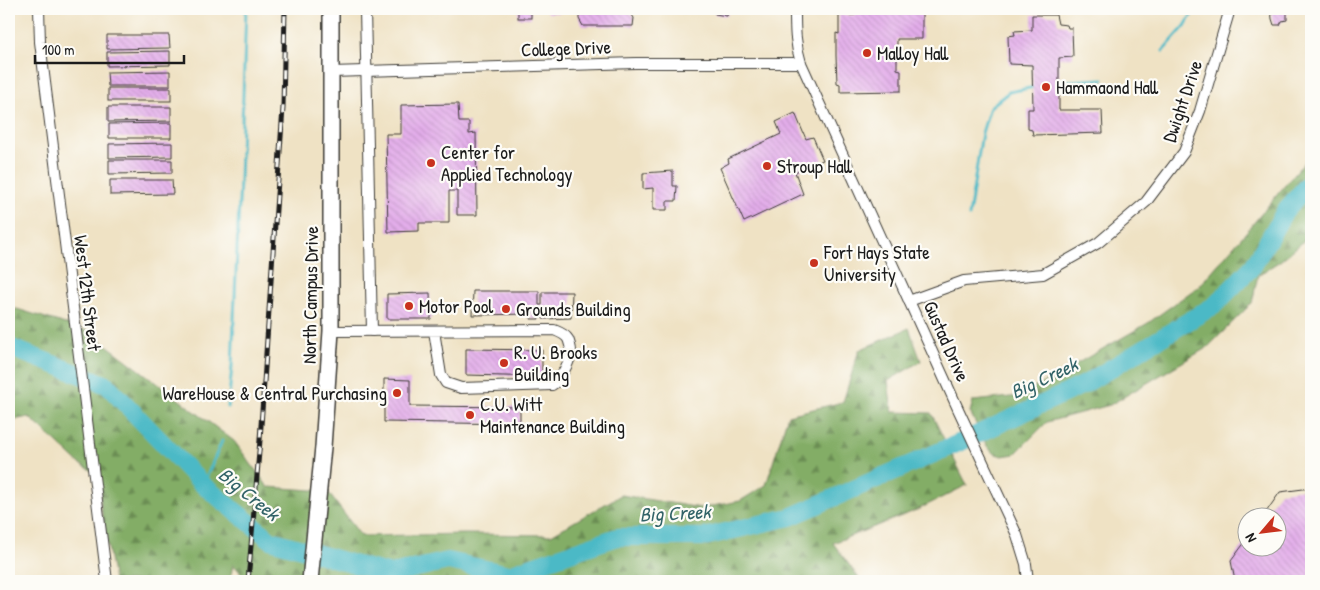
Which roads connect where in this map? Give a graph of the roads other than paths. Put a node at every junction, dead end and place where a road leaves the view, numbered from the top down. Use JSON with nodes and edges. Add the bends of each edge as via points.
{"nodes":[{"id":1,"x":39,"y":9,"type":"edge"},
{"id":2,"x":331,"y":9,"type":"edge"},
{"id":3,"x":365,"y":9,"type":"edge"},
{"id":4,"x":795,"y":9,"type":"edge"},
{"id":5,"x":1230,"y":9,"type":"edge"},
{"id":6,"x":801,"y":64,"type":"junction"},
{"id":7,"x":332,"y":72,"type":"junction"},
{"id":8,"x":366,"y":72,"type":"junction"},
{"id":9,"x":909,"y":301,"type":"junction"},
{"id":10,"x":331,"y":331,"type":"junction"},
{"id":11,"x":372,"y":331,"type":"junction"},
{"id":12,"x":434,"y":331,"type":"junction"},
{"id":13,"x":106,"y":581,"type":"edge"},
{"id":14,"x":310,"y":581,"type":"edge"},
{"id":15,"x":1028,"y":581,"type":"edge"}],
"edges":[{"from":1,"to":13,"type":"street","name":"West 12th Street","via":[[40,42]]},
{"from":2,"to":7,"type":"main road","name":"North Campus Drive"},
{"from":3,"to":8,"type":"street"},
{"from":4,"to":6,"type":"street","name":"Gustad Drive","via":[[795,38]]},
{"from":5,"to":9,"type":"street","name":"Dwight Drive","via":[[1200,111],[1184,152],[1146,202],[1098,243],[1044,274],[964,281]]},
{"from":6,"to":8,"type":"street","name":"College Drive","via":[[636,63]]},
{"from":6,"to":9,"type":"street","name":"Gustad Drive"},
{"from":7,"to":8,"type":"street","name":"College Drive"},
{"from":7,"to":10,"type":"main road","name":"North Campus Drive"},
{"from":8,"to":11,"type":"street"},
{"from":9,"to":15,"type":"street","name":"Gustad Drive","via":[[1017,535]]},
{"from":10,"to":11,"type":"street"},
{"from":10,"to":14,"type":"main road","name":"North Campus Drive"},
{"from":11,"to":12,"type":"street"},
{"from":12,"to":12,"type":"street","via":[[441,375],[446,383],[461,388],[552,385],[562,375],[571,350],[568,339],[554,330]]}]}
